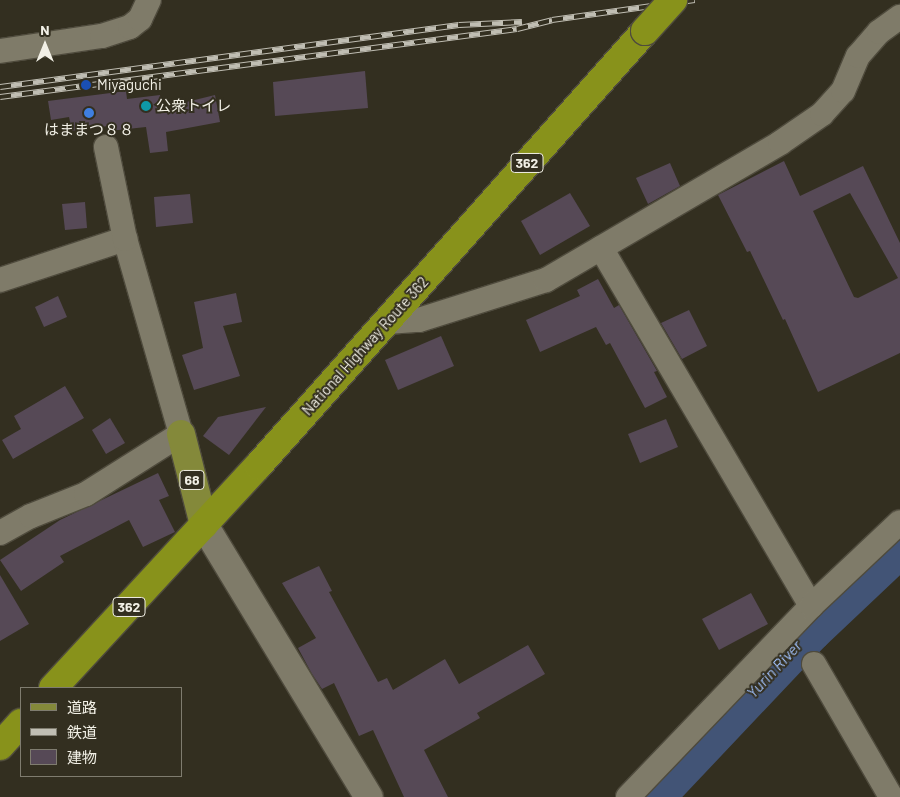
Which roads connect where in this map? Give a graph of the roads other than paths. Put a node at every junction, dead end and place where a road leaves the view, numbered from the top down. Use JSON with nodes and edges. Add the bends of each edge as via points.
{"nodes":[{"id":1,"x":149,"y":0,"type":"edge"},
{"id":2,"x":673,"y":0,"type":"edge"},
{"id":3,"x":900,"y":17,"type":"edge"},
{"id":4,"x":0,"y":51,"type":"edge"},
{"id":5,"x":106,"y":147,"type":"dead end"},
{"id":6,"x":126,"y":239,"type":"junction"},
{"id":7,"x":601,"y":248,"type":"junction"},
{"id":8,"x":0,"y":280,"type":"edge"},
{"id":9,"x":387,"y":322,"type":"junction"},
{"id":10,"x":181,"y":434,"type":"junction"},
{"id":11,"x":900,"y":522,"type":"edge"},
{"id":12,"x":204,"y":525,"type":"junction"},
{"id":13,"x":0,"y":533,"type":"edge"},
{"id":14,"x":811,"y":606,"type":"junction"},
{"id":15,"x":814,"y":664,"type":"dead end"},
{"id":16,"x":55,"y":687,"type":"edge"},
{"id":17,"x":20,"y":724,"type":"edge"},
{"id":18,"x":0,"y":746,"type":"edge"},
{"id":19,"x":369,"y":797,"type":"edge"},
{"id":20,"x":628,"y":797,"type":"edge"},
{"id":21,"x":891,"y":797,"type":"edge"}],
"edges":[{"from":1,"to":4,"type":"street","via":[[140,19],[130,28],[102,36]]},
{"from":2,"to":9,"type":"highway","name":"National Highway Route 362","number":"362","bridge":true},
{"from":3,"to":7,"type":"street","via":[[879,32],[858,56],[843,91],[822,114],[780,143]]},
{"from":5,"to":6,"type":"street"},
{"from":6,"to":8,"type":"street"},
{"from":6,"to":10,"type":"street"},
{"from":7,"to":9,"type":"street","via":[[546,280],[498,297],[419,320]]},
{"from":7,"to":14,"type":"street"},
{"from":9,"to":12,"type":"highway","name":"National Highway Route 362","number":"362"},
{"from":10,"to":12,"type":"main road","number":"68"},
{"from":10,"to":13,"type":"street","via":[[86,494],[31,516]]},
{"from":11,"to":14,"type":"street"},
{"from":12,"to":16,"type":"highway","name":"National Highway Route 362","number":"362"},
{"from":12,"to":19,"type":"street"},
{"from":14,"to":20,"type":"street"},
{"from":15,"to":21,"type":"street"},
{"from":17,"to":18,"type":"highway"}]}
